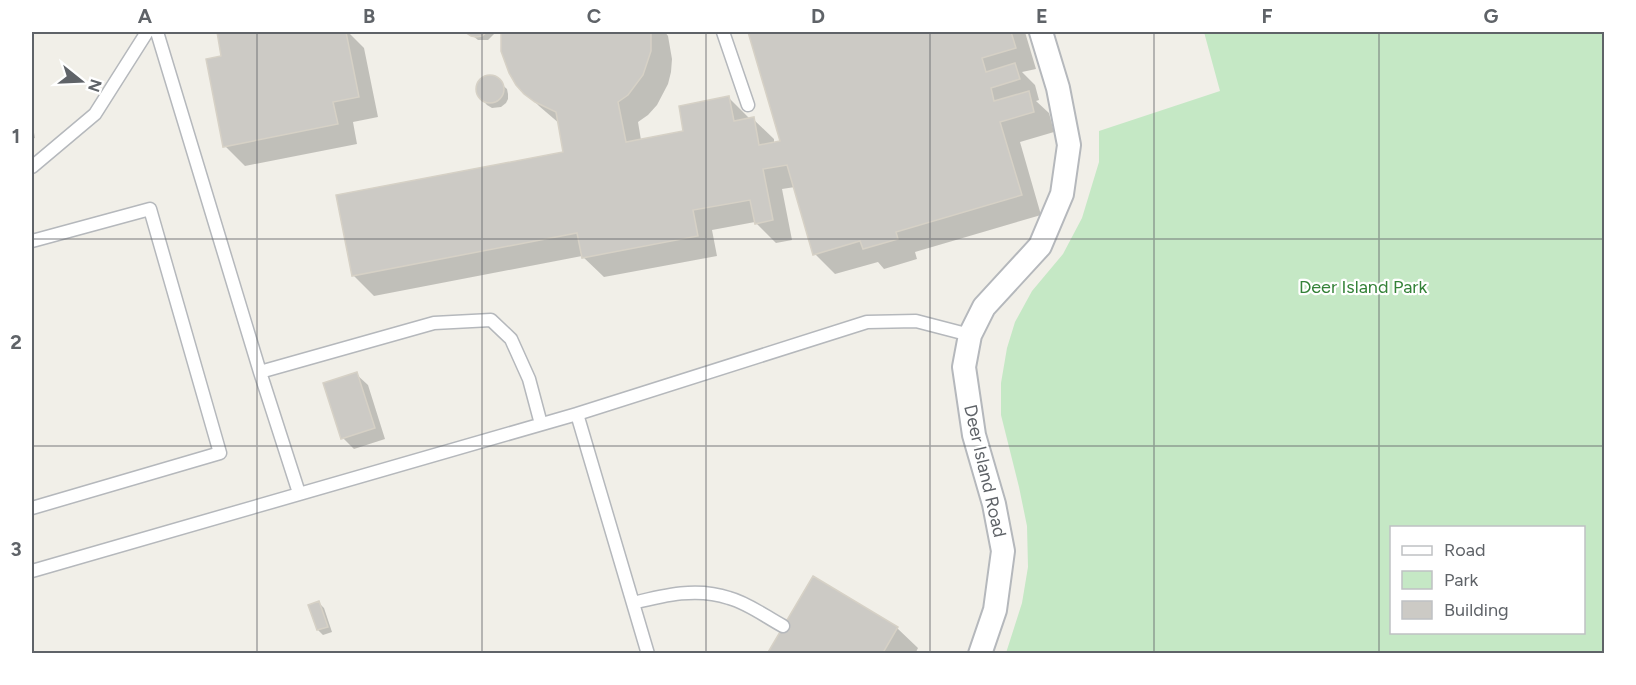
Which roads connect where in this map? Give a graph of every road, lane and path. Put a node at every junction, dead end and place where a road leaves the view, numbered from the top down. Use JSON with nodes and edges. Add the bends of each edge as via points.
{"nodes":[{"id":1,"x":147,"y":32,"type":"edge"},
{"id":2,"x":157,"y":32,"type":"edge"},
{"id":3,"x":723,"y":32,"type":"edge"},
{"id":4,"x":1041,"y":32,"type":"edge"},
{"id":5,"x":748,"y":105,"type":"dead end"},
{"id":6,"x":32,"y":167,"type":"edge"},
{"id":7,"x":32,"y":241,"type":"edge"},
{"id":8,"x":969,"y":335,"type":"junction"},
{"id":9,"x":260,"y":372,"type":"junction"},
{"id":10,"x":577,"y":414,"type":"junction"},
{"id":11,"x":541,"y":424,"type":"junction"},
{"id":12,"x":299,"y":493,"type":"junction"},
{"id":13,"x":32,"y":508,"type":"edge"},
{"id":14,"x":32,"y":571,"type":"edge"},
{"id":15,"x":633,"y":603,"type":"junction"},
{"id":16,"x":783,"y":626,"type":"dead end"},
{"id":17,"x":648,"y":654,"type":"edge"},
{"id":18,"x":980,"y":654,"type":"edge"}],
"edges":[{"from":1,"to":6,"type":"lane","via":[[95,114]]},
{"from":2,"to":9,"type":"lane"},
{"from":3,"to":5,"type":"lane"},
{"from":4,"to":8,"type":"street","name":"Deer Island Road","via":[[1058,88],[1069,145],[1062,194],[1040,246],[984,307]]},
{"from":7,"to":13,"type":"lane","via":[[150,208],[220,453]]},
{"from":8,"to":10,"type":"lane","via":[[916,321],[867,322]]},
{"from":8,"to":18,"type":"street","name":"Deer Island Road","via":[[964,367],[974,435],[1003,551],[995,610]]},
{"from":9,"to":11,"type":"lane","via":[[434,323],[491,320],[511,339],[529,379]]},
{"from":9,"to":12,"type":"lane"},
{"from":10,"to":11,"type":"lane"},
{"from":10,"to":15,"type":"lane"},
{"from":11,"to":12,"type":"lane"},
{"from":12,"to":14,"type":"lane"},
{"from":15,"to":16,"type":"lane","via":[[700,592],[730,598]]},
{"from":15,"to":17,"type":"lane"}]}
